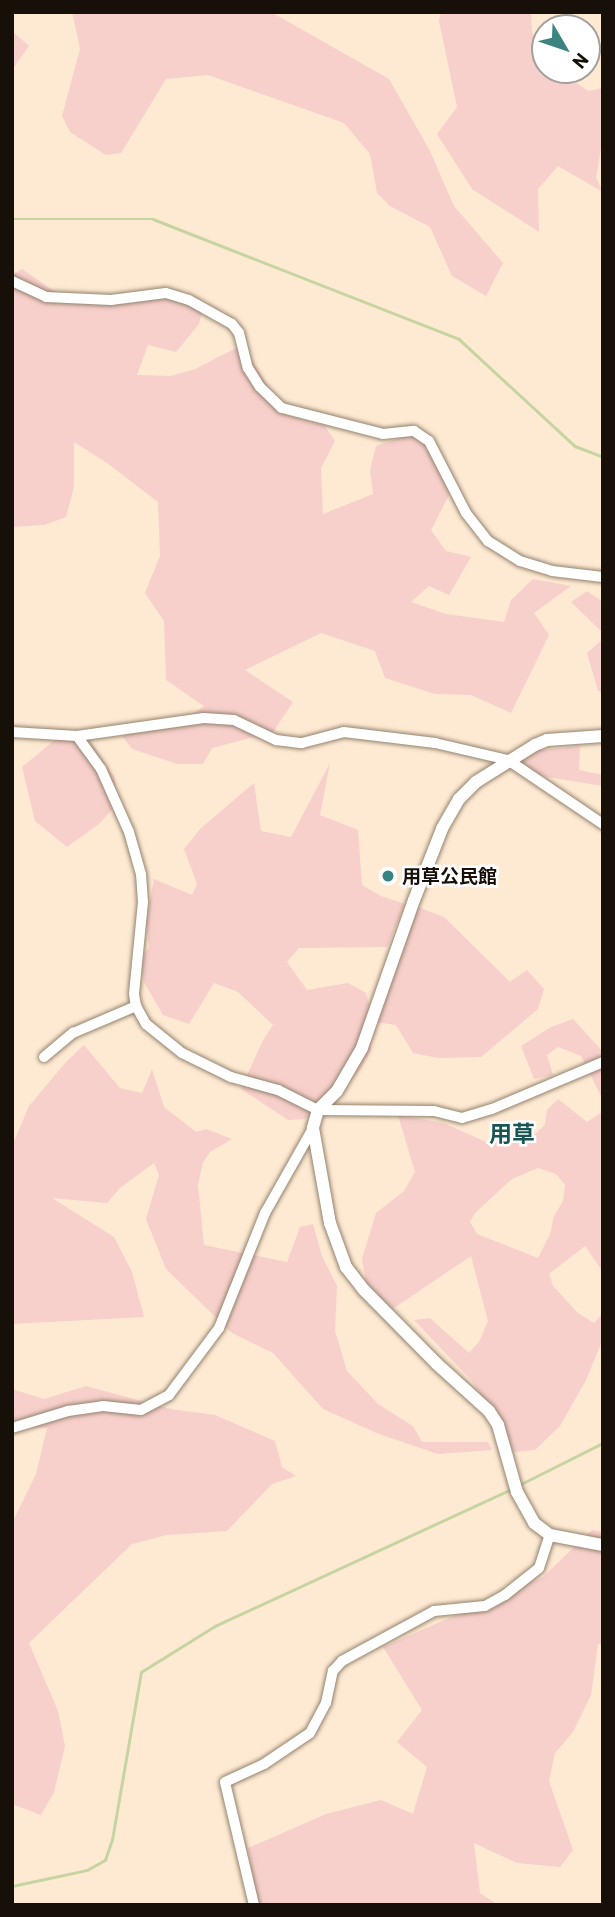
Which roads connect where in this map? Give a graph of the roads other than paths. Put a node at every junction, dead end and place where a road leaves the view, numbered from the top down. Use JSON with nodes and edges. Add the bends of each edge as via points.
{"nodes":[{"id":1,"x":12,"y":281,"type":"edge"},
{"id":2,"x":603,"y":577,"type":"edge"},
{"id":3,"x":12,"y":732,"type":"edge"},
{"id":4,"x":77,"y":736,"type":"junction"},
{"id":5,"x":603,"y":736,"type":"edge"},
{"id":6,"x":508,"y":760,"type":"junction"},
{"id":7,"x":603,"y":824,"type":"edge"},
{"id":8,"x":136,"y":1006,"type":"junction"},
{"id":9,"x":44,"y":1057,"type":"dead end"},
{"id":10,"x":603,"y":1062,"type":"edge"},
{"id":11,"x":318,"y":1110,"type":"junction"},
{"id":12,"x":313,"y":1128,"type":"junction"},
{"id":13,"x":12,"y":1428,"type":"edge"},
{"id":14,"x":550,"y":1535,"type":"junction"},
{"id":15,"x":603,"y":1545,"type":"edge"},
{"id":16,"x":254,"y":1905,"type":"edge"}],
"edges":[{"from":1,"to":2,"type":"street","via":[[46,297],[111,300],[166,293],[189,300],[232,324],[239,333],[248,368],[282,408],[383,434],[414,431],[429,441],[466,513],[488,541],[505,553],[552,571]]},
{"from":3,"to":4,"type":"street"},
{"from":4,"to":6,"type":"street","via":[[204,718],[234,720],[276,740],[302,743],[344,732],[381,734]]},
{"from":4,"to":8,"type":"street","via":[[102,769],[141,874]]},
{"from":5,"to":6,"type":"street","via":[[547,740]]},
{"from":6,"to":7,"type":"street"},
{"from":6,"to":11,"type":"street","via":[[459,799],[442,829],[362,1048],[337,1091]]},
{"from":8,"to":9,"type":"street","via":[[73,1033]]},
{"from":8,"to":11,"type":"street","via":[[146,1024],[190,1058]]},
{"from":10,"to":11,"type":"street","via":[[462,1118],[435,1111]]},
{"from":11,"to":12,"type":"street"},
{"from":12,"to":13,"type":"street","via":[[265,1213],[219,1328],[169,1395],[141,1410],[92,1408]]},
{"from":12,"to":14,"type":"street","via":[[330,1223],[346,1267],[428,1355],[489,1411],[498,1424],[521,1499],[534,1523]]},
{"from":14,"to":15,"type":"street"},
{"from":14,"to":16,"type":"street","via":[[539,1568],[505,1595],[485,1606],[434,1611],[342,1661],[333,1671],[326,1703],[310,1733],[225,1782]]}]}
